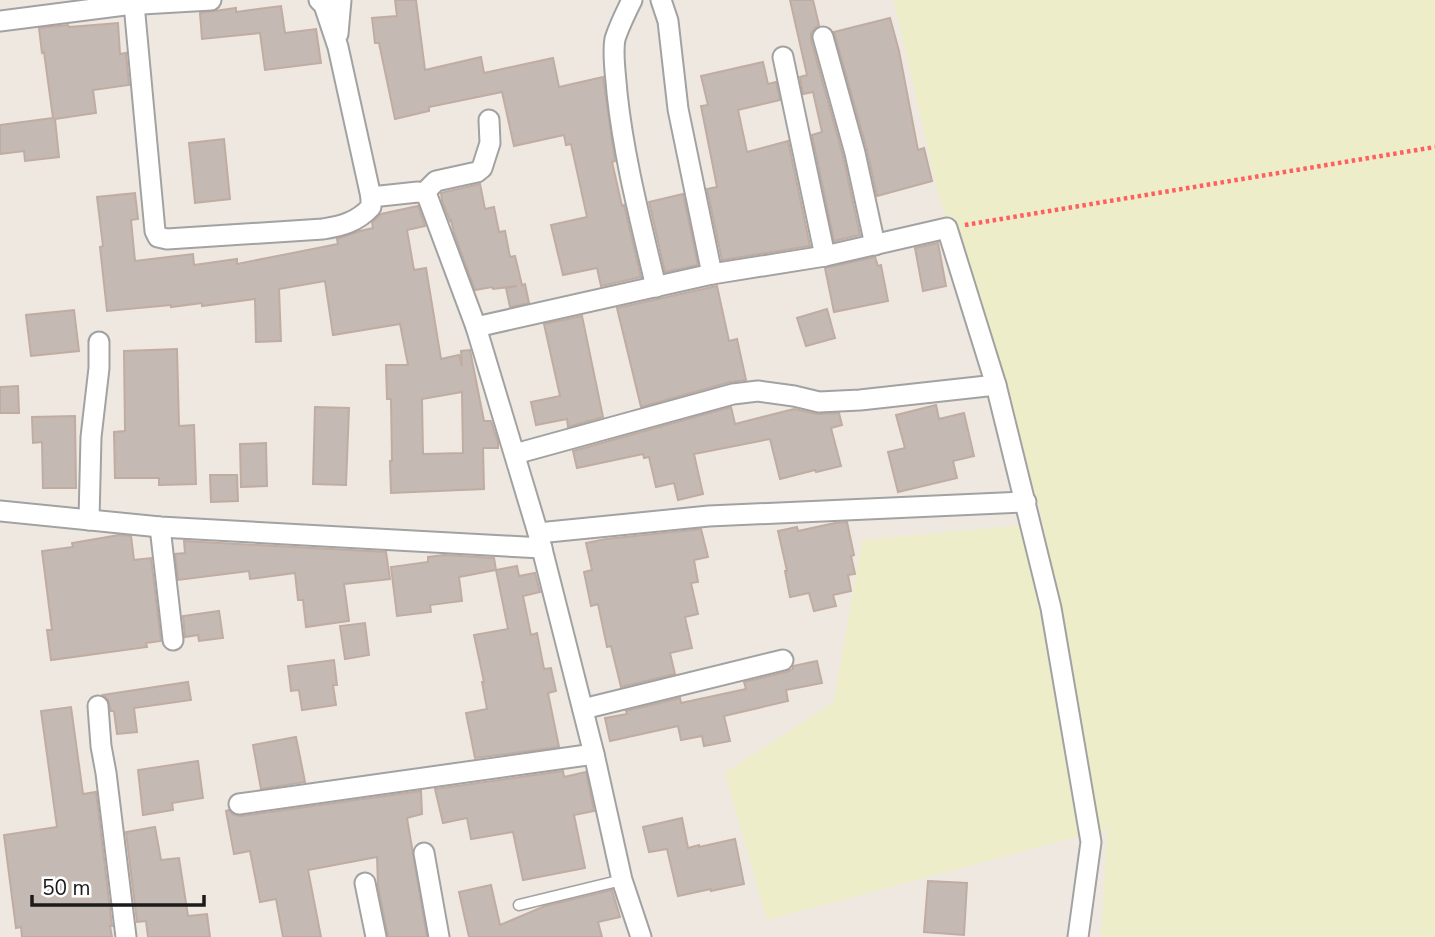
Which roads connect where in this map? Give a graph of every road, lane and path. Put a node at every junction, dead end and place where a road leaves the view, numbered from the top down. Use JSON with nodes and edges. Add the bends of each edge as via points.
{"nodes":[{"id":1,"x":211,"y":0,"type":"edge"},
{"id":2,"x":319,"y":0,"type":"edge"},
{"id":3,"x":341,"y":0,"type":"edge"},
{"id":4,"x":632,"y":0,"type":"edge"},
{"id":5,"x":661,"y":0,"type":"edge"},
{"id":6,"x":128,"y":3,"type":"edge"},
{"id":7,"x":0,"y":21,"type":"edge"},
{"id":8,"x":823,"y":37,"type":"dead end"},
{"id":9,"x":338,"y":47,"type":"junction"},
{"id":10,"x":783,"y":57,"type":"dead end"},
{"id":11,"x":489,"y":120,"type":"dead end"},
{"id":12,"x":1435,"y":147,"type":"edge"},
{"id":13,"x":424,"y":193,"type":"junction"},
{"id":14,"x":371,"y":197,"type":"junction"},
{"id":15,"x":947,"y":228,"type":"junction"},
{"id":16,"x":875,"y":245,"type":"junction"},
{"id":17,"x":825,"y":256,"type":"junction"},
{"id":18,"x":712,"y":274,"type":"junction"},
{"id":19,"x":656,"y":287,"type":"junction"},
{"id":20,"x":476,"y":327,"type":"junction"},
{"id":21,"x":99,"y":342,"type":"dead end"},
{"id":22,"x":996,"y":385,"type":"junction"},
{"id":23,"x":515,"y":454,"type":"junction"},
{"id":24,"x":1026,"y":502,"type":"junction"},
{"id":25,"x":0,"y":512,"type":"edge"},
{"id":26,"x":89,"y":520,"type":"junction"},
{"id":27,"x":160,"y":527,"type":"junction"},
{"id":28,"x":540,"y":540,"type":"junction"},
{"id":29,"x":173,"y":640,"type":"dead end"},
{"id":30,"x":783,"y":660,"type":"dead end"},
{"id":31,"x":98,"y":706,"type":"dead end"},
{"id":32,"x":583,"y":709,"type":"junction"},
{"id":33,"x":594,"y":754,"type":"junction"},
{"id":34,"x":239,"y":804,"type":"dead end"},
{"id":35,"x":424,"y":853,"type":"dead end"},
{"id":36,"x":622,"y":880,"type":"junction"},
{"id":37,"x":365,"y":883,"type":"dead end"},
{"id":38,"x":519,"y":905,"type":"dead end"},
{"id":39,"x":126,"y":937,"type":"edge"},
{"id":40,"x":376,"y":937,"type":"edge"},
{"id":41,"x":439,"y":937,"type":"edge"},
{"id":42,"x":641,"y":937,"type":"edge"},
{"id":43,"x":1078,"y":937,"type":"edge"}],
"edges":[{"from":1,"to":6,"type":"street"},
{"from":2,"to":9,"type":"street"},
{"from":3,"to":9,"type":"street"},
{"from":4,"to":19,"type":"street","via":[[615,41],[615,73],[630,176]]},
{"from":5,"to":18,"type":"street"},
{"from":6,"to":7,"type":"street"},
{"from":6,"to":14,"type":"street","via":[[158,237],[345,225],[371,207]]},
{"from":8,"to":16,"type":"street"},
{"from":9,"to":14,"type":"street"},
{"from":10,"to":17,"type":"street"},
{"from":11,"to":13,"type":"street","via":[[490,143],[482,169],[436,181]]},
{"from":12,"to":15,"type":"path"},
{"from":13,"to":14,"type":"street"},
{"from":13,"to":20,"type":"street"},
{"from":15,"to":16,"type":"street"},
{"from":15,"to":22,"type":"street"},
{"from":16,"to":17,"type":"street"},
{"from":17,"to":18,"type":"street"},
{"from":18,"to":19,"type":"street"},
{"from":19,"to":20,"type":"street"},
{"from":20,"to":23,"type":"street"},
{"from":21,"to":26,"type":"street"},
{"from":22,"to":23,"type":"street","via":[[819,402],[758,391],[733,394]]},
{"from":22,"to":24,"type":"street"},
{"from":23,"to":28,"type":"street"},
{"from":24,"to":28,"type":"street","via":[[709,516]]},
{"from":24,"to":43,"type":"street","via":[[1051,608],[1091,842]]},
{"from":25,"to":26,"type":"street"},
{"from":26,"to":27,"type":"street"},
{"from":27,"to":28,"type":"street"},
{"from":27,"to":29,"type":"street"},
{"from":28,"to":32,"type":"street"},
{"from":30,"to":32,"type":"street"},
{"from":31,"to":39,"type":"street"},
{"from":32,"to":33,"type":"street"},
{"from":33,"to":34,"type":"street"},
{"from":33,"to":36,"type":"street"},
{"from":35,"to":41,"type":"street"},
{"from":36,"to":38,"type":"lane"},
{"from":36,"to":42,"type":"street"},
{"from":37,"to":40,"type":"street"}]}
